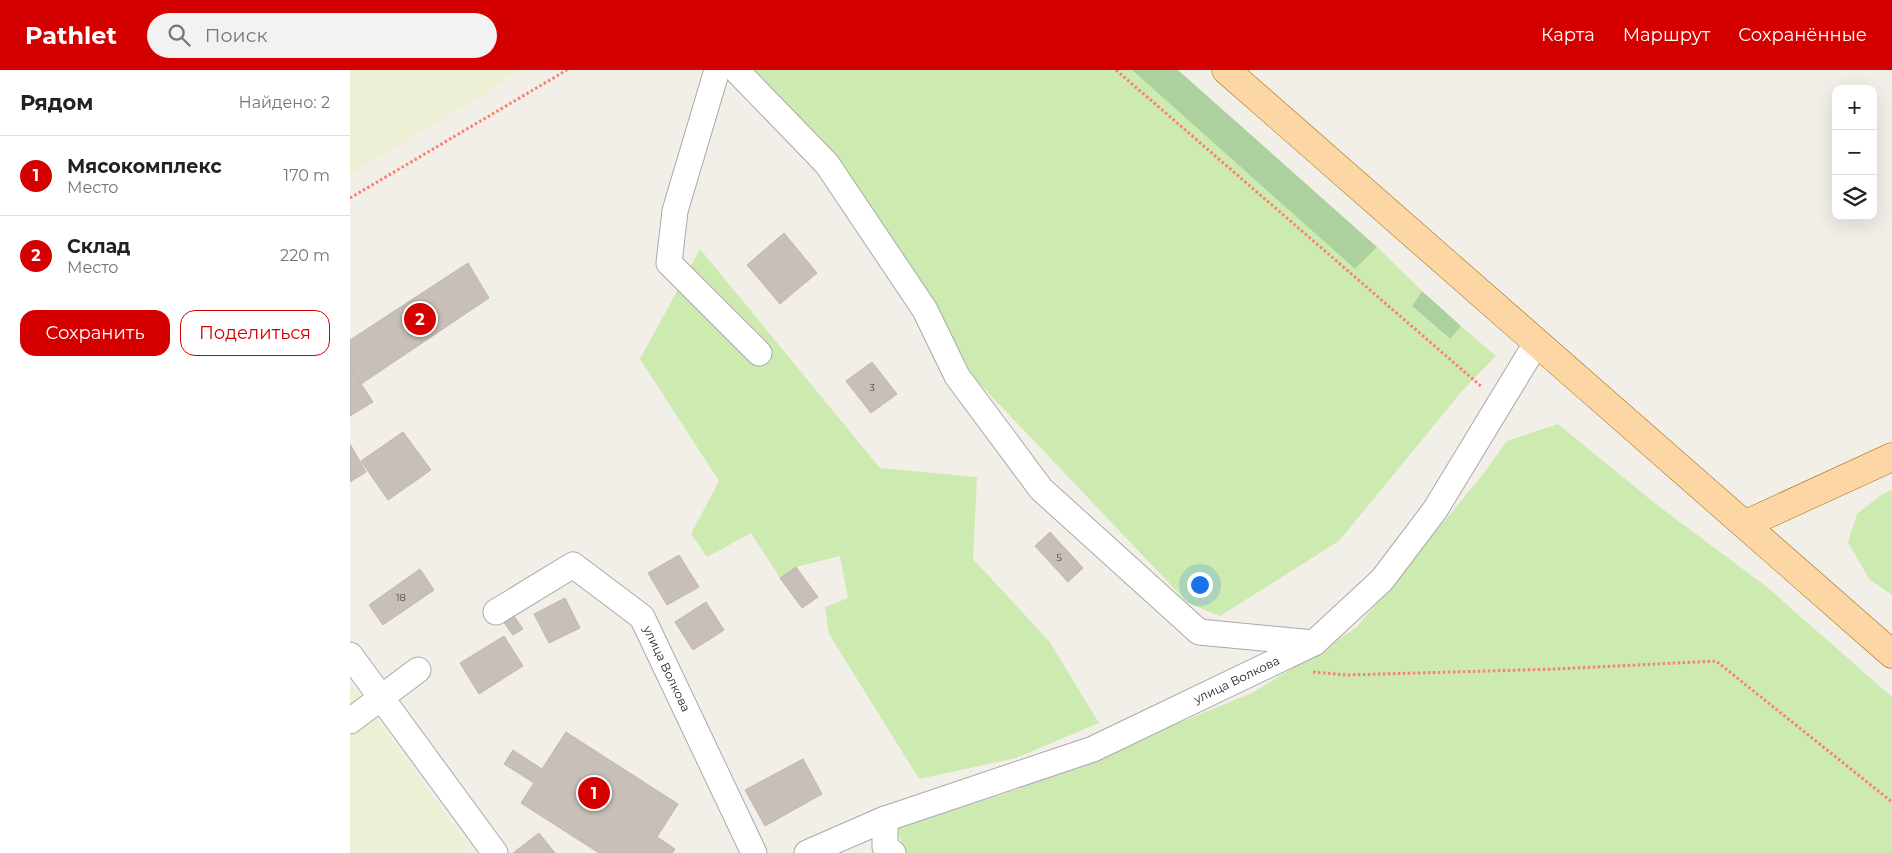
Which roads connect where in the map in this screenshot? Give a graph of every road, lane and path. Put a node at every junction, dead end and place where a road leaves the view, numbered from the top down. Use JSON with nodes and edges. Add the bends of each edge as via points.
{"nodes":[{"id":1,"x":567,"y":70,"type":"edge"},
{"id":2,"x":717,"y":70,"type":"edge"},
{"id":3,"x":736,"y":70,"type":"edge"},
{"id":4,"x":1116,"y":70,"type":"edge"},
{"id":5,"x":1226,"y":70,"type":"edge"},
{"id":6,"x":350,"y":198,"type":"edge"},
{"id":7,"x":1537,"y":342,"type":"junction"},
{"id":8,"x":758,"y":353,"type":"dead end"},
{"id":9,"x":1500,"y":403,"type":"junction"},
{"id":10,"x":1892,"y":457,"type":"edge"},
{"id":11,"x":1746,"y":524,"type":"junction"},
{"id":12,"x":496,"y":612,"type":"dead end"},
{"id":13,"x":1314,"y":643,"type":"junction"},
{"id":14,"x":1892,"y":654,"type":"edge"},
{"id":15,"x":350,"y":655,"type":"edge"},
{"id":16,"x":418,"y":670,"type":"dead end"},
{"id":17,"x":1310,"y":672,"type":"dead end"},
{"id":18,"x":381,"y":699,"type":"junction"},
{"id":19,"x":350,"y":721,"type":"edge"},
{"id":20,"x":1892,"y":802,"type":"edge"},
{"id":21,"x":885,"y":819,"type":"junction"},
{"id":22,"x":495,"y":853,"type":"edge"},
{"id":23,"x":754,"y":853,"type":"edge"},
{"id":24,"x":807,"y":853,"type":"edge"},
{"id":25,"x":893,"y":853,"type":"edge"}],
"edges":[{"from":1,"to":6,"type":"path"},
{"from":2,"to":8,"type":"street","via":[[675,210],[669,262]]},
{"from":3,"to":13,"type":"street","via":[[826,164],[925,310],[957,376],[1041,488],[1199,632]]},
{"from":4,"to":9,"type":"path"},
{"from":5,"to":7,"type":"main road"},
{"from":7,"to":9,"type":"street","name":"улица Волкова"},
{"from":7,"to":11,"type":"main road"},
{"from":9,"to":13,"type":"street","name":"улица Волкова","via":[[1435,510],[1382,580]]},
{"from":10,"to":11,"type":"main road"},
{"from":11,"to":14,"type":"main road"},
{"from":12,"to":23,"type":"street","name":"улица Волкова","via":[[573,565],[642,617]]},
{"from":13,"to":21,"type":"street","name":"улица Волкова","via":[[1093,749]]},
{"from":15,"to":18,"type":"street"},
{"from":16,"to":18,"type":"street"},
{"from":17,"to":20,"type":"path","via":[[1357,675],[1716,661]]},
{"from":18,"to":19,"type":"street"},
{"from":18,"to":22,"type":"street"},
{"from":21,"to":24,"type":"street","name":"улица Волкова"},
{"from":21,"to":25,"type":"street","via":[[886,847]]}]}
